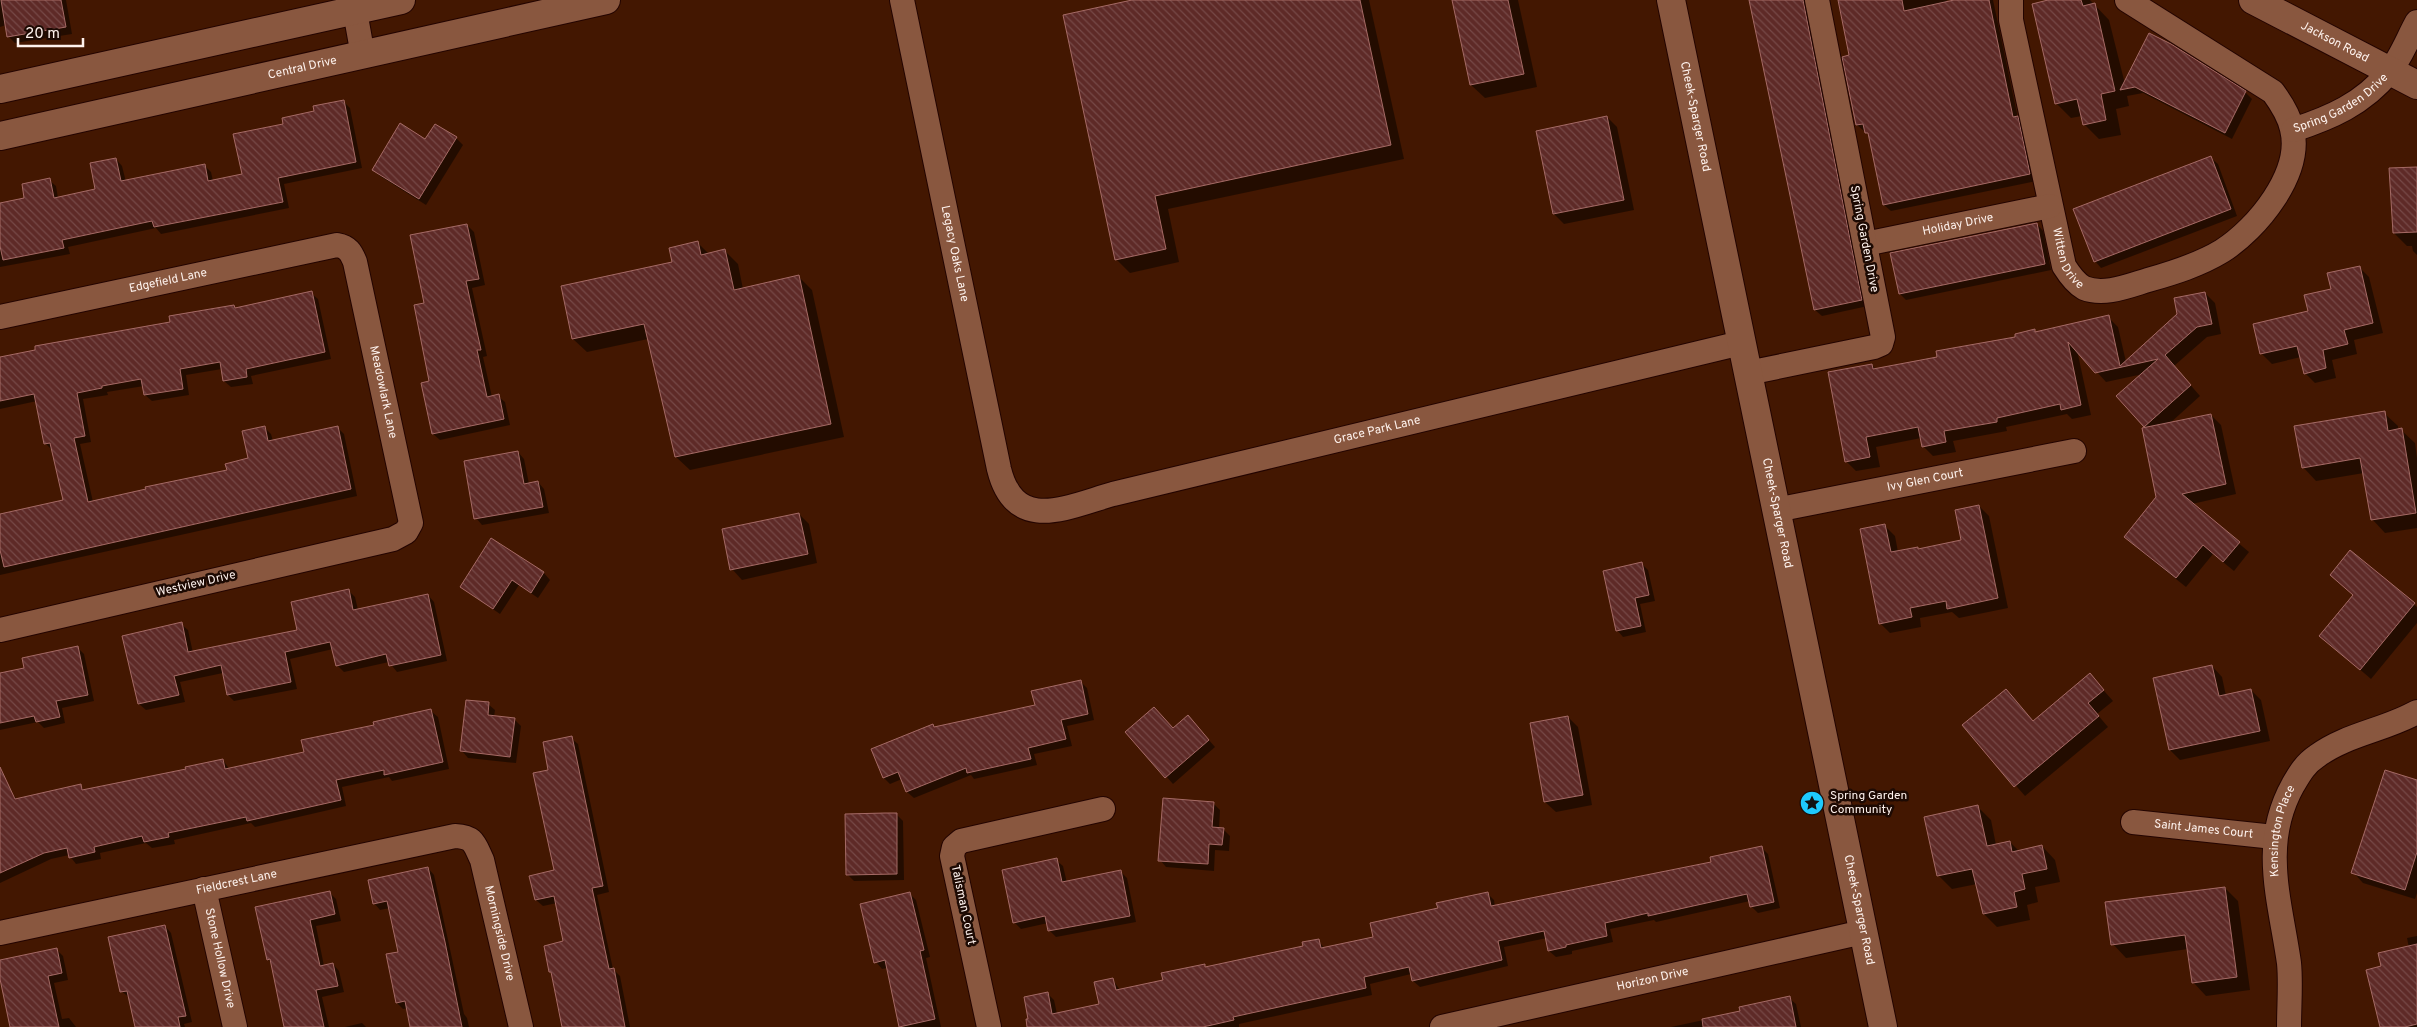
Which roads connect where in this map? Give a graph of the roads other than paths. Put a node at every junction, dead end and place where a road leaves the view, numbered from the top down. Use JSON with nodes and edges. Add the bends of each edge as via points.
{"nodes":[{"id":1,"x":401,"y":0,"type":"edge"},
{"id":2,"x":606,"y":0,"type":"edge"},
{"id":3,"x":902,"y":0,"type":"edge"},
{"id":4,"x":1671,"y":0,"type":"edge"},
{"id":5,"x":1817,"y":0,"type":"edge"},
{"id":6,"x":2011,"y":0,"type":"edge"},
{"id":7,"x":2127,"y":0,"type":"edge"},
{"id":8,"x":2253,"y":0,"type":"edge"},
{"id":9,"x":354,"y":5,"type":"edge"},
{"id":10,"x":2417,"y":22,"type":"edge"},
{"id":11,"x":363,"y":56,"type":"junction"},
{"id":12,"x":2390,"y":71,"type":"junction"},
{"id":13,"x":2417,"y":85,"type":"edge"},
{"id":14,"x":0,"y":89,"type":"edge"},
{"id":15,"x":2292,"y":130,"type":"junction"},
{"id":16,"x":0,"y":136,"type":"edge"},
{"id":17,"x":2050,"y":206,"type":"junction"},
{"id":18,"x":1865,"y":244,"type":"junction"},
{"id":19,"x":337,"y":245,"type":"joint"},
{"id":20,"x":0,"y":317,"type":"edge"},
{"id":21,"x":1741,"y":343,"type":"junction"},
{"id":22,"x":1748,"y":374,"type":"junction"},
{"id":23,"x":2074,"y":451,"type":"dead end"},
{"id":24,"x":1015,"y":503,"type":"joint"},
{"id":25,"x":1776,"y":510,"type":"junction"},
{"id":26,"x":393,"y":539,"type":"joint"},
{"id":27,"x":0,"y":630,"type":"edge"},
{"id":28,"x":2417,"y":712,"type":"edge"},
{"id":29,"x":1103,"y":809,"type":"dead end"},
{"id":30,"x":2133,"y":822,"type":"dead end"},
{"id":31,"x":2274,"y":837,"type":"junction"},
{"id":32,"x":473,"y":841,"type":"joint"},
{"id":33,"x":204,"y":889,"type":"junction"},
{"id":34,"x":1863,"y":932,"type":"junction"},
{"id":35,"x":0,"y":933,"type":"edge"},
{"id":36,"x":236,"y":1027,"type":"edge"},
{"id":37,"x":521,"y":1027,"type":"edge"},
{"id":38,"x":990,"y":1027,"type":"edge"},
{"id":39,"x":1442,"y":1027,"type":"edge"},
{"id":40,"x":1883,"y":1027,"type":"edge"},
{"id":41,"x":2289,"y":1027,"type":"edge"}],
"edges":[{"from":1,"to":9,"type":"main road"},
{"from":2,"to":11,"type":"main road","name":"Central Drive"},
{"from":3,"to":24,"type":"street","name":"Legacy Oaks Lane","via":[[999,470],[1003,487]]},
{"from":4,"to":21,"type":"main road","name":"Cheek-Sparger Road"},
{"from":5,"to":18,"type":"street","name":"Spring Garden Drive"},
{"from":6,"to":17,"type":"street","name":"Witten Drive","via":[[2011,20]]},
{"from":7,"to":15,"type":"street","name":"Spring Garden Drive","via":[[2273,92],[2287,114]]},
{"from":8,"to":12,"type":"main road","name":"Jackson Road"},
{"from":9,"to":11,"type":"street"},
{"from":9,"to":14,"type":"main road"},
{"from":10,"to":12,"type":"street","name":"Spring Garden Drive"},
{"from":11,"to":16,"type":"main road","name":"Central Drive"},
{"from":12,"to":13,"type":"main road","name":"Jackson Road"},
{"from":12,"to":15,"type":"street","name":"Spring Garden Drive","via":[[2366,96],[2343,112]]},
{"from":15,"to":17,"type":"street","name":"Witten Drive","via":[[2291,168],[2268,207],[2223,250],[2179,271],[2112,290],[2084,287],[2064,266]]},
{"from":17,"to":18,"type":"street","name":"Holiday Drive"},
{"from":18,"to":22,"type":"street","name":"Spring Garden Drive","via":[[1882,330],[1881,344]]},
{"from":19,"to":20,"type":"street","name":"Edgefield Lane"},
{"from":19,"to":26,"type":"street","name":"Meadowlark Lane","via":[[351,250],[355,262],[411,523],[406,532]]},
{"from":21,"to":22,"type":"main road","name":"Cheek-Sparger Road"},
{"from":21,"to":24,"type":"street","name":"Grace Park Lane","via":[[1052,511],[1030,511]]},
{"from":22,"to":25,"type":"main road","name":"Cheek-Sparger Road"},
{"from":23,"to":25,"type":"street","name":"Ivy Glen Court"},
{"from":25,"to":34,"type":"main road","name":"Cheek-Sparger Road"},
{"from":26,"to":27,"type":"street","name":"Westview Drive"},
{"from":28,"to":31,"type":"street","name":"Kensington Place","via":[[2335,745],[2305,765],[2286,799]]},
{"from":29,"to":38,"type":"street","name":"Talisman Court","via":[[961,841],[954,847],[952,856]]},
{"from":30,"to":31,"type":"street","name":"Saint James Court"},
{"from":31,"to":41,"type":"street","name":"Kensington Place","via":[[2274,871],[2289,965]]},
{"from":32,"to":33,"type":"street","name":"Fieldcrest Lane","via":[[455,836]]},
{"from":32,"to":37,"type":"street","name":"Morningside Drive","via":[[482,860]]},
{"from":33,"to":35,"type":"street","name":"Fieldcrest Lane"},
{"from":33,"to":36,"type":"street","name":"Stone Hollow Drive"},
{"from":34,"to":39,"type":"street","name":"Horizon Drive"},
{"from":34,"to":40,"type":"main road","name":"Cheek-Sparger Road"}]}
